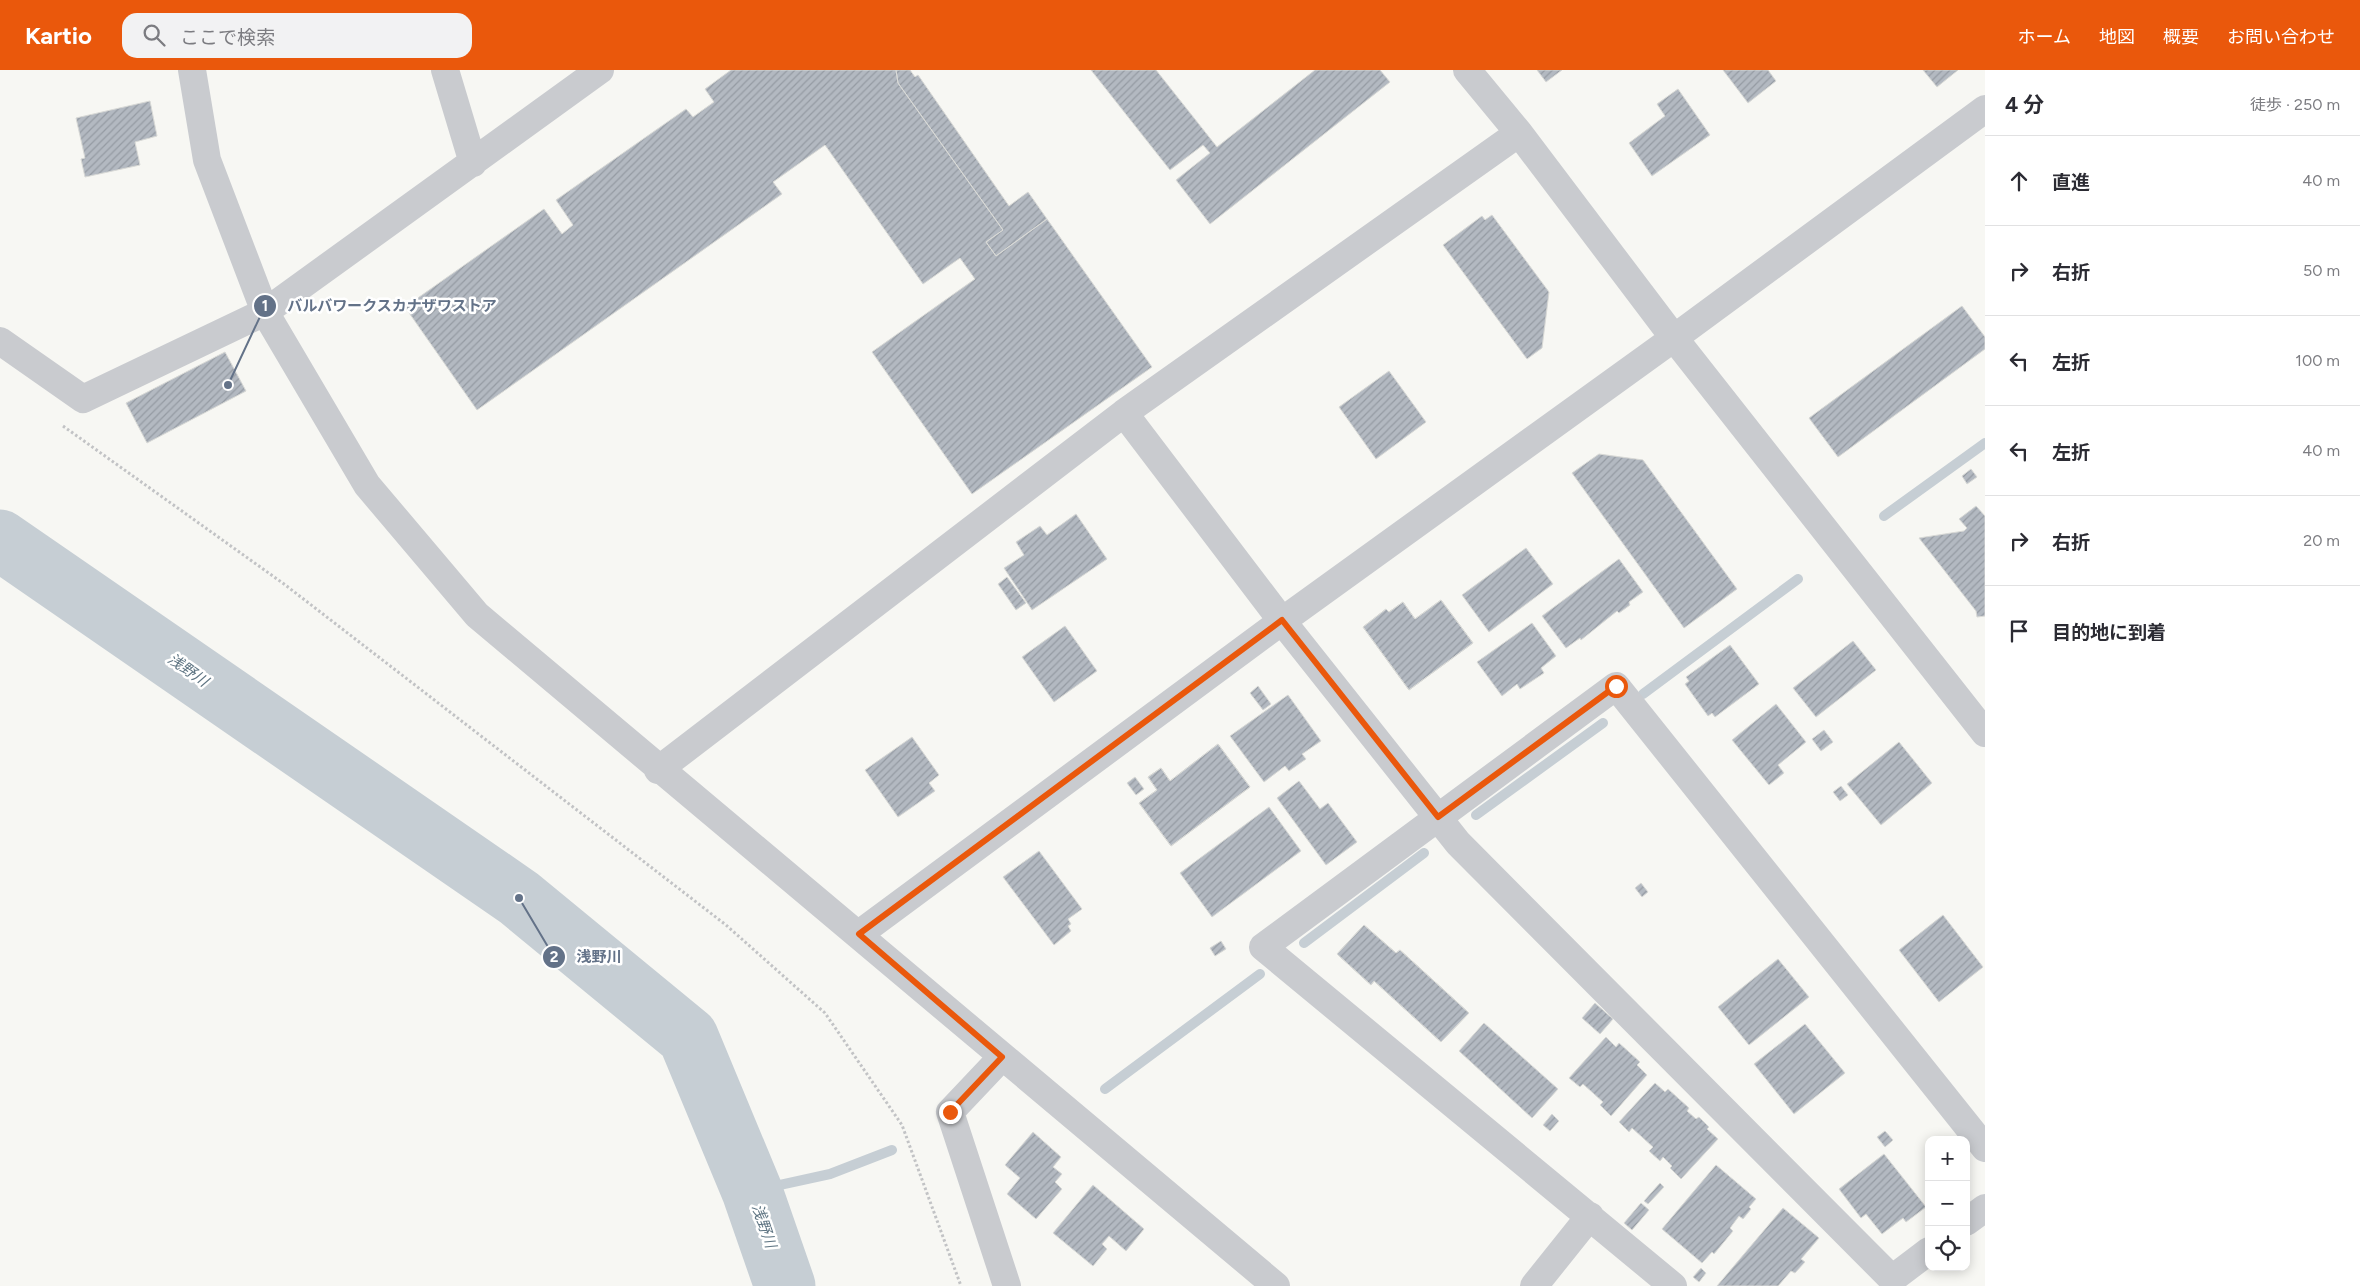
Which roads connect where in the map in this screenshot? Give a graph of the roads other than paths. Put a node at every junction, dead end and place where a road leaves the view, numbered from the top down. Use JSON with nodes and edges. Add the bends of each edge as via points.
{"nodes":[{"id":1,"x":192,"y":70,"type":"edge"},
{"id":2,"x":445,"y":70,"type":"edge"},
{"id":3,"x":600,"y":70,"type":"edge"},
{"id":4,"x":1467,"y":70,"type":"edge"},
{"id":5,"x":1985,"y":109,"type":"edge"},
{"id":6,"x":1519,"y":134,"type":"junction"},
{"id":7,"x":472,"y":163,"type":"junction"},
{"id":8,"x":266,"y":312,"type":"junction"},
{"id":9,"x":2,"y":335,"type":"edge"},
{"id":10,"x":1674,"y":338,"type":"junction"},
{"id":11,"x":1124,"y":413,"type":"junction"},
{"id":12,"x":1282,"y":620,"type":"junction"},
{"id":13,"x":1985,"y":733,"type":"edge"},
{"id":14,"x":658,"y":770,"type":"junction"},
{"id":15,"x":1438,"y":817,"type":"junction"},
{"id":16,"x":859,"y":934,"type":"junction"},
{"id":17,"x":1002,"y":1057,"type":"junction"},
{"id":18,"x":1985,"y":1148,"type":"edge"},
{"id":19,"x":1985,"y":1208,"type":"edge"},
{"id":20,"x":1590,"y":1216,"type":"junction"},
{"id":21,"x":1970,"y":1219,"type":"edge"},
{"id":22,"x":1925,"y":1254,"type":"edge"},
{"id":23,"x":1007,"y":1286,"type":"edge"},
{"id":24,"x":1276,"y":1286,"type":"edge"},
{"id":25,"x":1534,"y":1286,"type":"edge"},
{"id":26,"x":1673,"y":1286,"type":"edge"}],
"edges":[{"from":1,"to":8,"type":"street","via":[[207,160]]},
{"from":2,"to":7,"type":"street"},
{"from":3,"to":7,"type":"street"},
{"from":4,"to":6,"type":"street"},
{"from":5,"to":10,"type":"street"},
{"from":6,"to":10,"type":"street"},
{"from":6,"to":11,"type":"street"},
{"from":7,"to":8,"type":"street"},
{"from":8,"to":9,"type":"street","via":[[83,399]]},
{"from":8,"to":14,"type":"street","via":[[367,486],[477,615]]},
{"from":10,"to":12,"type":"street"},
{"from":10,"to":13,"type":"street"},
{"from":11,"to":12,"type":"street"},
{"from":11,"to":14,"type":"street"},
{"from":12,"to":15,"type":"street"},
{"from":12,"to":16,"type":"street"},
{"from":14,"to":16,"type":"street"},
{"from":15,"to":18,"type":"street","via":[[1616,686]]},
{"from":15,"to":20,"type":"street","via":[[1262,946]]},
{"from":15,"to":22,"type":"street","via":[[1458,843],[1892,1279]]},
{"from":16,"to":17,"type":"street"},
{"from":17,"to":23,"type":"street","via":[[950,1112]]},
{"from":17,"to":24,"type":"street"},
{"from":19,"to":21,"type":"street"},
{"from":20,"to":25,"type":"street"},
{"from":20,"to":26,"type":"street"}]}
